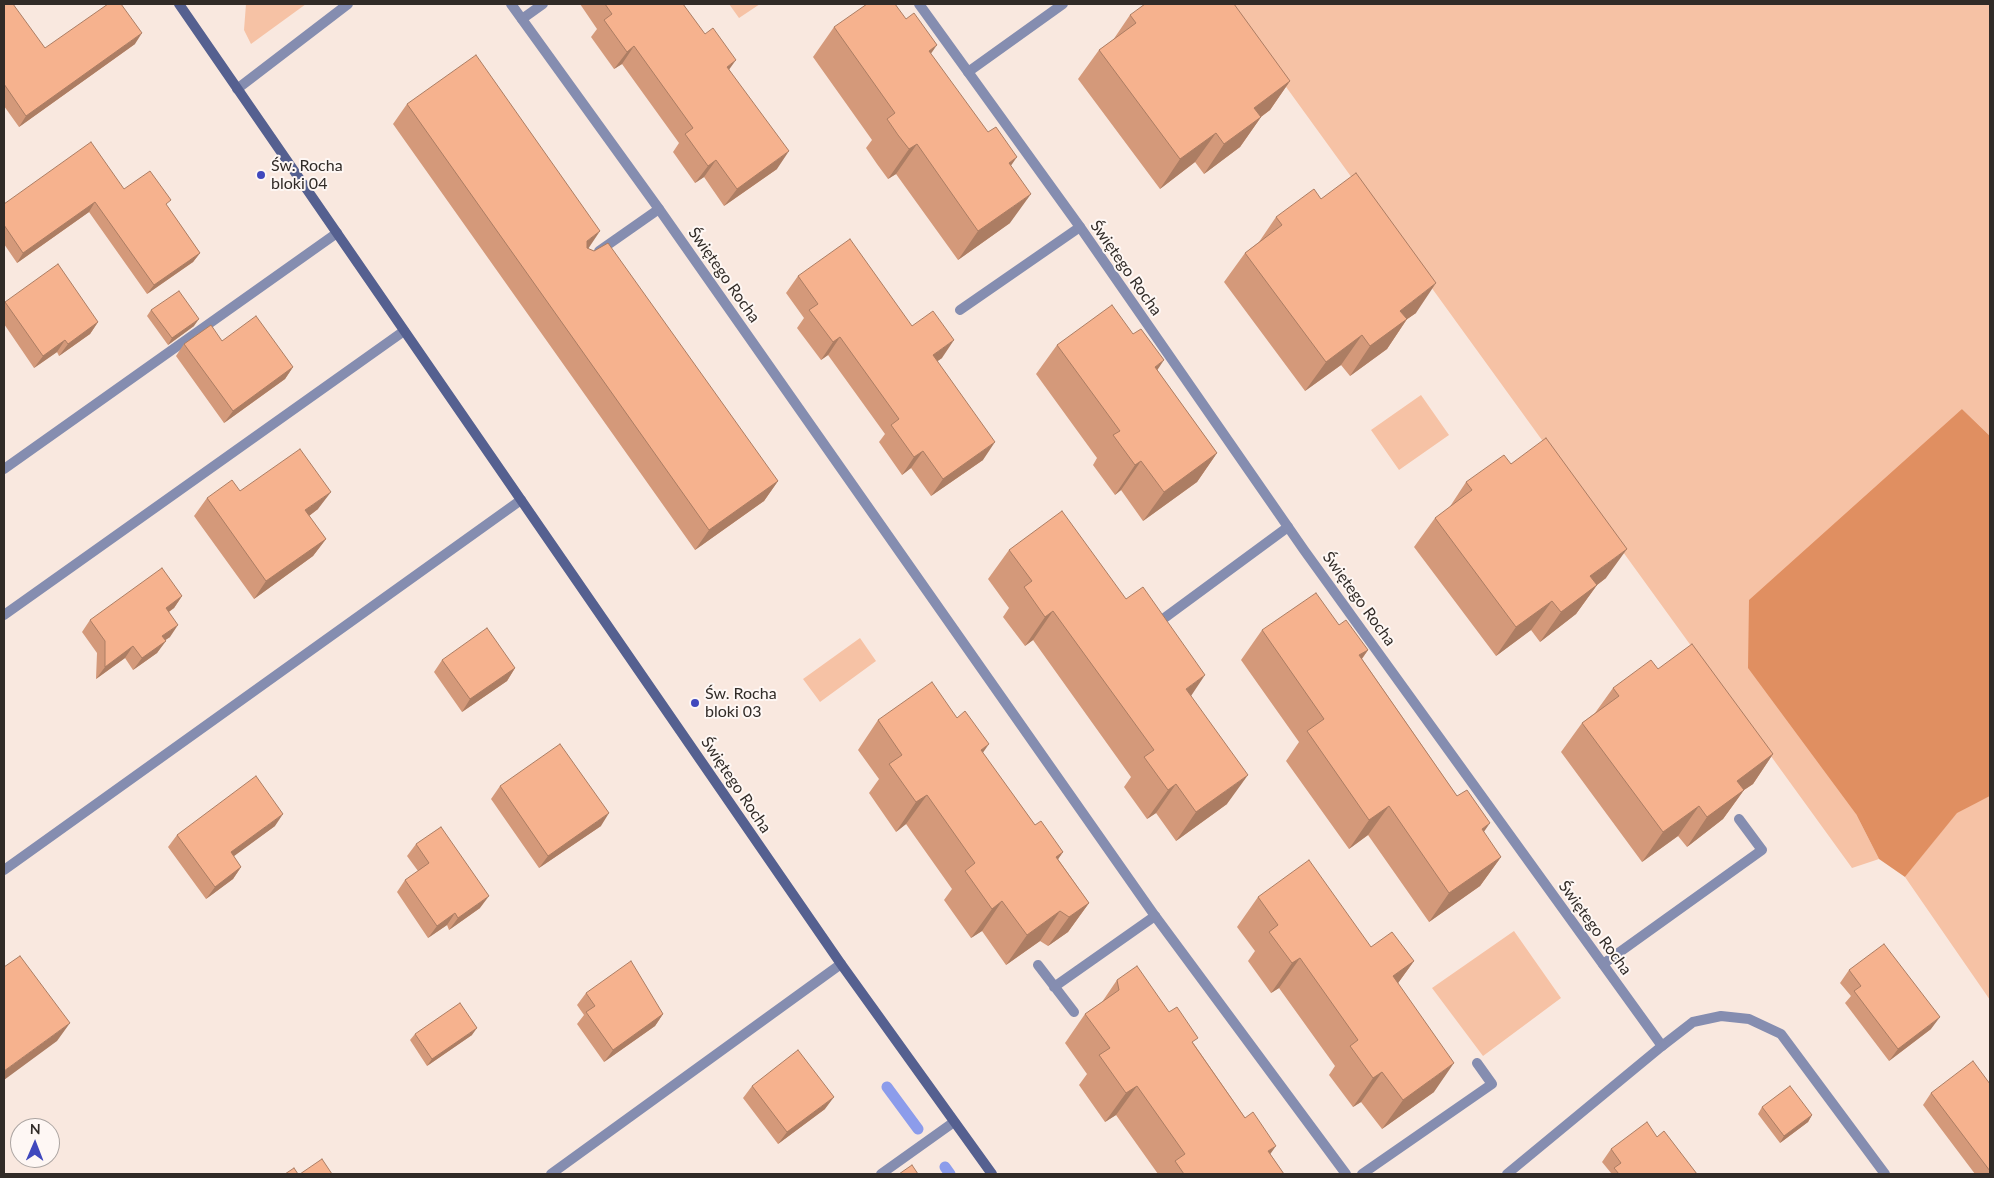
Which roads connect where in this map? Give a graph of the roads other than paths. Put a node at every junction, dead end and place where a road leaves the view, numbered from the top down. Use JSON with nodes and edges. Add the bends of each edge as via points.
{"nodes":[{"id":1,"x":179,"y":4,"type":"edge"},
{"id":2,"x":348,"y":4,"type":"edge"},
{"id":3,"x":511,"y":4,"type":"edge"},
{"id":4,"x":543,"y":4,"type":"edge"},
{"id":5,"x":919,"y":4,"type":"edge"},
{"id":6,"x":1063,"y":4,"type":"edge"},
{"id":7,"x":522,"y":19,"type":"junction"},
{"id":8,"x":968,"y":72,"type":"junction"},
{"id":9,"x":237,"y":89,"type":"junction"},
{"id":10,"x":659,"y":209,"type":"junction"},
{"id":11,"x":1080,"y":227,"type":"junction"},
{"id":12,"x":337,"y":233,"type":"junction"},
{"id":13,"x":587,"y":260,"type":"edge"},
{"id":14,"x":960,"y":310,"type":"dead end"},
{"id":15,"x":404,"y":331,"type":"junction"},
{"id":16,"x":4,"y":469,"type":"edge"},
{"id":17,"x":521,"y":500,"type":"junction"},
{"id":18,"x":1288,"y":527,"type":"junction"},
{"id":19,"x":4,"y":615,"type":"edge"},
{"id":20,"x":1163,"y":619,"type":"edge"},
{"id":21,"x":1740,"y":819,"type":"edge"},
{"id":22,"x":4,"y":870,"type":"edge"},
{"id":23,"x":1155,"y":916,"type":"junction"},
{"id":24,"x":841,"y":964,"type":"junction"},
{"id":25,"x":1603,"y":964,"type":"junction"},
{"id":26,"x":1038,"y":965,"type":"edge"},
{"id":27,"x":1054,"y":987,"type":"junction"},
{"id":28,"x":1074,"y":1012,"type":"dead end"},
{"id":29,"x":1662,"y":1046,"type":"junction"},
{"id":30,"x":1477,"y":1063,"type":"dead end"},
{"id":31,"x":954,"y":1122,"type":"junction"},
{"id":32,"x":551,"y":1174,"type":"edge"},
{"id":33,"x":881,"y":1174,"type":"edge"},
{"id":34,"x":992,"y":1174,"type":"edge"},
{"id":35,"x":1346,"y":1174,"type":"edge"},
{"id":36,"x":1362,"y":1174,"type":"edge"},
{"id":37,"x":1508,"y":1174,"type":"edge"},
{"id":38,"x":1885,"y":1174,"type":"edge"}],
"edges":[{"from":1,"to":9,"type":"street","name":"Świętego Rocha"},
{"from":2,"to":9,"type":"street"},
{"from":3,"to":7,"type":"street","name":"Świętego Rocha"},
{"from":4,"to":7,"type":"street"},
{"from":5,"to":8,"type":"street","name":"Świętego Rocha"},
{"from":6,"to":8,"type":"street"},
{"from":7,"to":10,"type":"street","name":"Świętego Rocha"},
{"from":8,"to":11,"type":"street","name":"Świętego Rocha"},
{"from":9,"to":12,"type":"street","name":"Świętego Rocha"},
{"from":10,"to":13,"type":"street"},
{"from":10,"to":23,"type":"street","name":"Świętego Rocha"},
{"from":11,"to":14,"type":"street"},
{"from":11,"to":18,"type":"street","name":"Świętego Rocha"},
{"from":12,"to":15,"type":"street","name":"Świętego Rocha"},
{"from":12,"to":16,"type":"street"},
{"from":15,"to":17,"type":"street","name":"Świętego Rocha"},
{"from":15,"to":19,"type":"street"},
{"from":17,"to":22,"type":"street"},
{"from":17,"to":24,"type":"street","name":"Świętego Rocha"},
{"from":18,"to":20,"type":"street"},
{"from":18,"to":25,"type":"street","name":"Świętego Rocha"},
{"from":21,"to":25,"type":"street","via":[[1762,850]]},
{"from":23,"to":27,"type":"street"},
{"from":23,"to":35,"type":"street","name":"Świętego Rocha"},
{"from":24,"to":31,"type":"street","name":"Świętego Rocha"},
{"from":24,"to":32,"type":"street"},
{"from":25,"to":29,"type":"street","name":"Świętego Rocha"},
{"from":26,"to":27,"type":"street"},
{"from":27,"to":28,"type":"street"},
{"from":29,"to":37,"type":"street"},
{"from":29,"to":38,"type":"street","via":[[1693,1022],[1721,1016],[1749,1019],[1781,1034]]},
{"from":30,"to":36,"type":"street","via":[[1492,1084]]},
{"from":31,"to":33,"type":"street"},
{"from":31,"to":34,"type":"street","name":"Świętego Rocha"}]}
